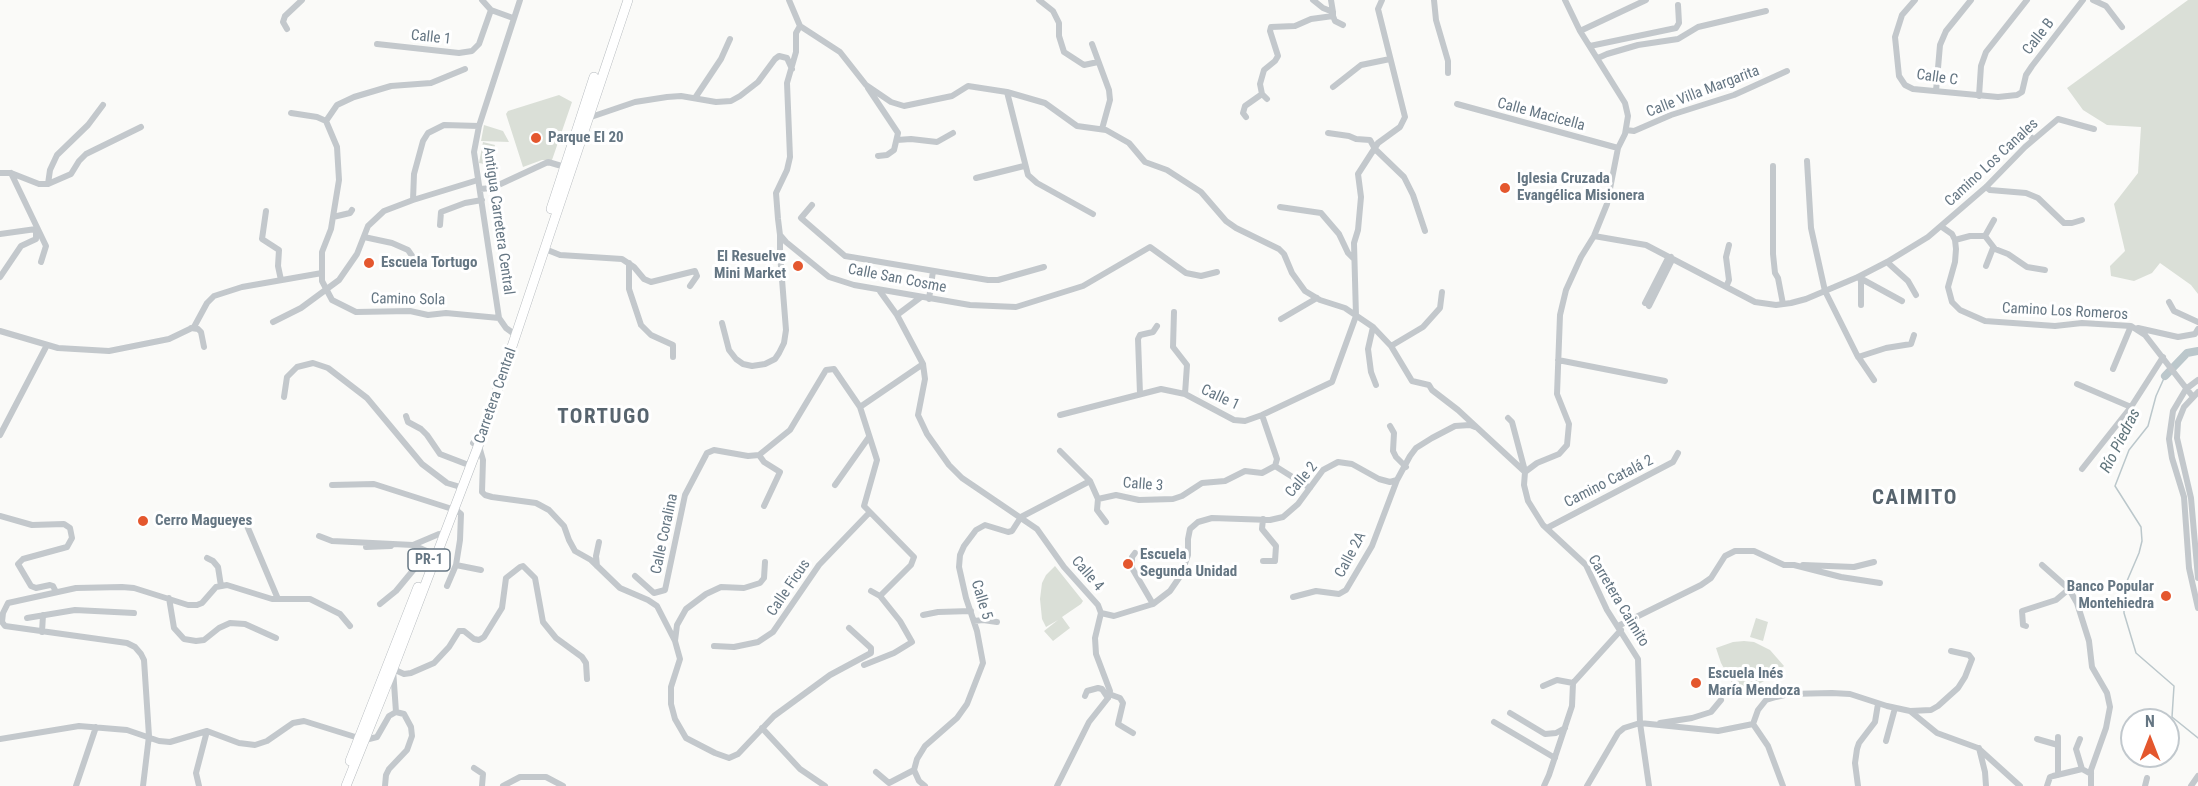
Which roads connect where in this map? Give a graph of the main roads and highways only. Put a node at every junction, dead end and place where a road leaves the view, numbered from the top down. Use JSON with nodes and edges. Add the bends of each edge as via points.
{"nodes":[{"id":1,"x":621,"y":0,"type":"edge"},
{"id":2,"x":628,"y":0,"type":"edge"},
{"id":3,"x":584,"y":117,"type":"junction"},
{"id":4,"x":514,"y":334,"type":"junction"},
{"id":5,"x":476,"y":445,"type":"junction"},
{"id":6,"x":452,"y":508,"type":"junction"},
{"id":7,"x":362,"y":740,"type":"junction"},
{"id":8,"x":340,"y":786,"type":"edge"},
{"id":9,"x":346,"y":786,"type":"edge"}],
"edges":[{"from":1,"to":3,"type":"highway","name":"Carretera Central","number":"PR-1"},
{"from":2,"to":3,"type":"highway","name":"Carretera Central","number":"PR-1"},
{"from":3,"to":4,"type":"highway","name":"Carretera Central","number":"PR-1"},
{"from":3,"to":4,"type":"highway","name":"Carretera Central","number":"PR-1","via":[[545,249]]},
{"from":4,"to":5,"type":"highway","name":"Carretera Central","number":"PR-1"},
{"from":5,"to":6,"type":"highway","name":"Carretera Central","number":"PR-1"},
{"from":5,"to":6,"type":"highway","name":"Carretera Central","number":"PR-1","via":[[457,486]]},
{"from":6,"to":7,"type":"highway","name":"Carretera Central","number":"PR-1","via":[[393,669]]},
{"from":6,"to":7,"type":"highway","name":"Carretera Central","number":"PR-1","via":[[431,553]]},
{"from":7,"to":8,"type":"highway","name":"Carretera Central","number":"PR-1"},
{"from":7,"to":9,"type":"highway","name":"Carretera Central","number":"PR-1"}]}
